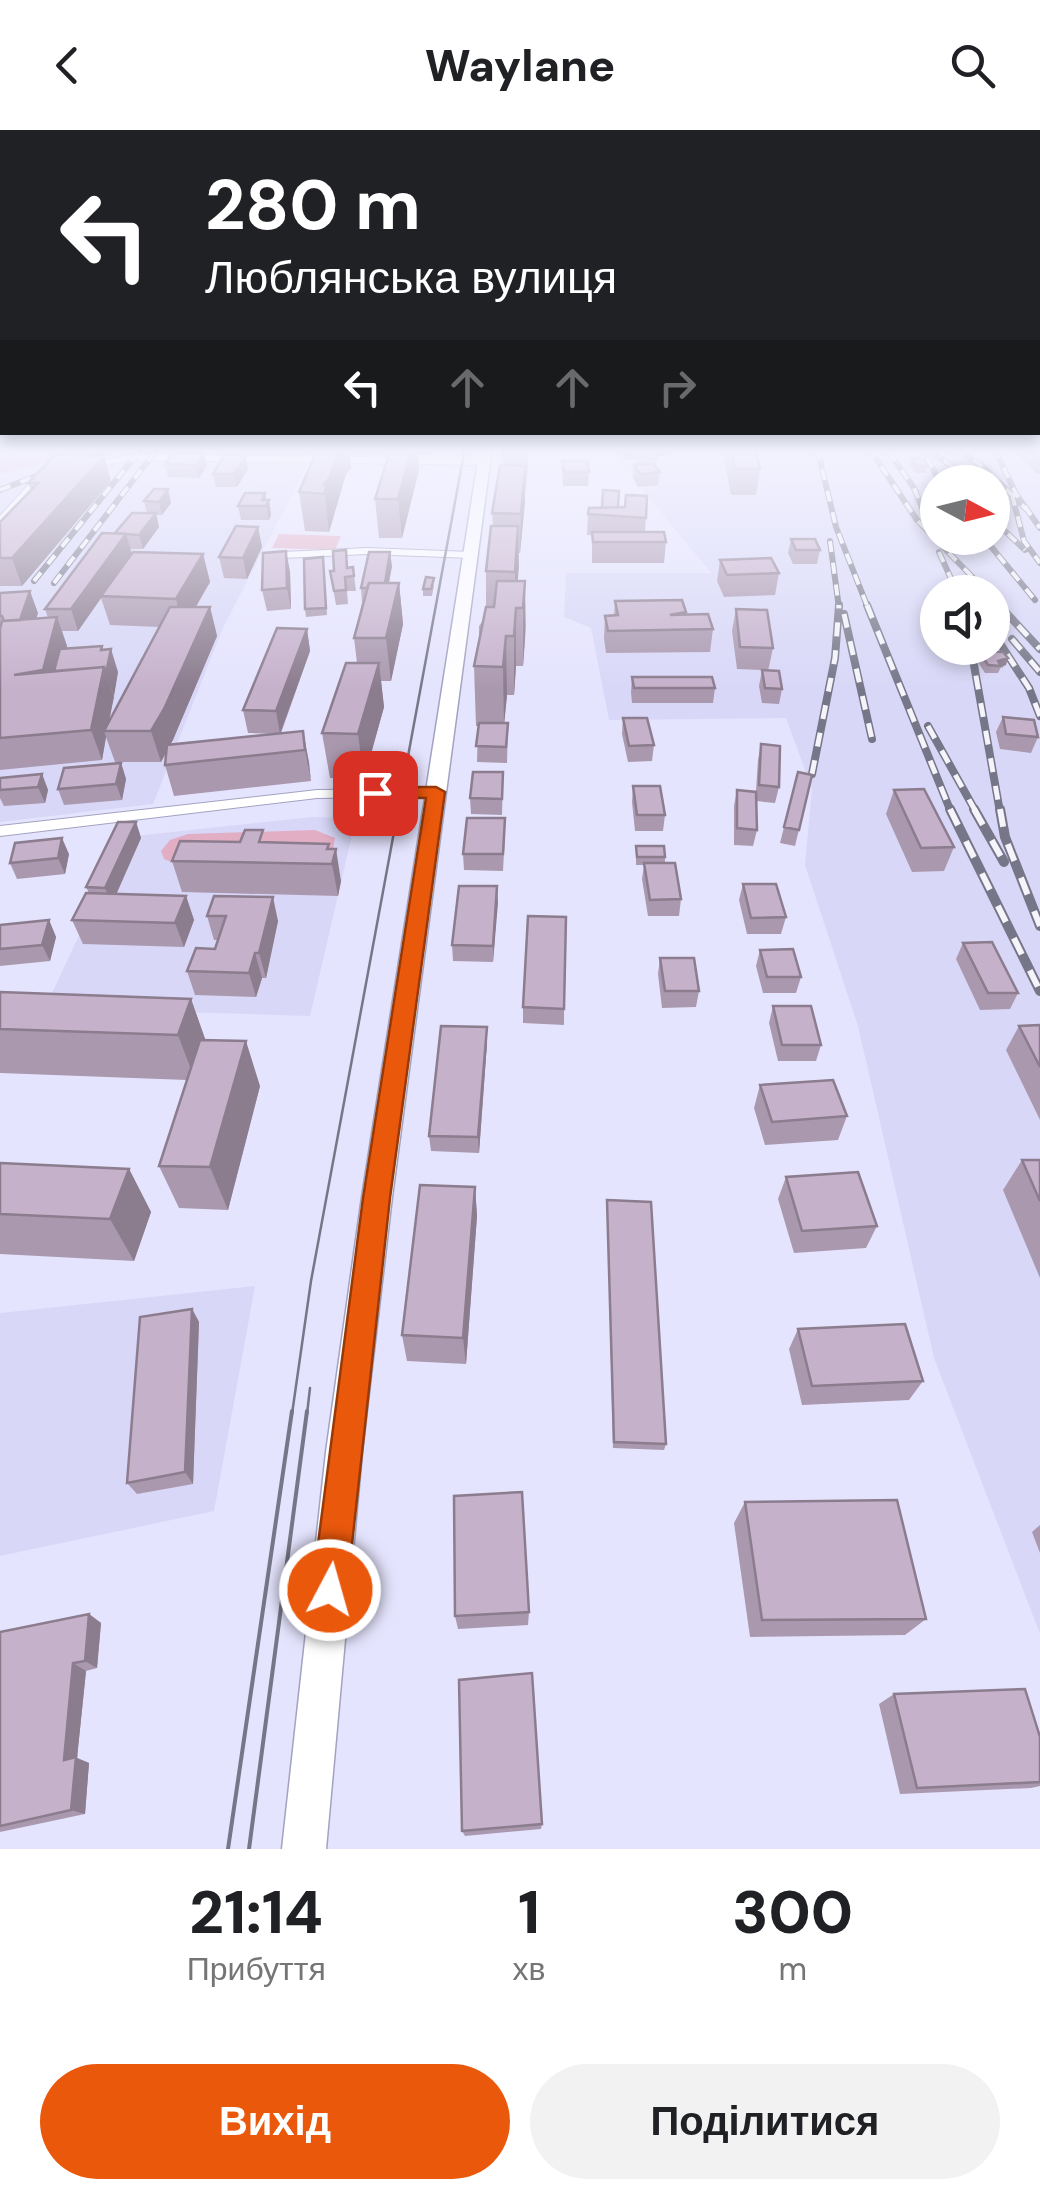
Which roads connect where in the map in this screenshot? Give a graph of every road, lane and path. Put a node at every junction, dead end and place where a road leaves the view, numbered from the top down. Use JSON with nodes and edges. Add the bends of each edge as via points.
{"nodes":[{"id":1,"x":475,"y":528,"type":"edge"},
{"id":2,"x":283,"y":554,"type":"edge"},
{"id":3,"x":471,"y":554,"type":"junction"},
{"id":4,"x":436,"y":792,"type":"junction"},
{"id":5,"x":0,"y":831,"type":"edge"},
{"id":6,"x":304,"y":1849,"type":"edge"}],
"edges":[{"from":1,"to":3,"type":"main road"},
{"from":2,"to":3,"type":"street"},
{"from":3,"to":4,"type":"main road"},
{"from":4,"to":5,"type":"street","via":[[316,794]]},
{"from":4,"to":6,"type":"main road","via":[[346,1434]]}]}
